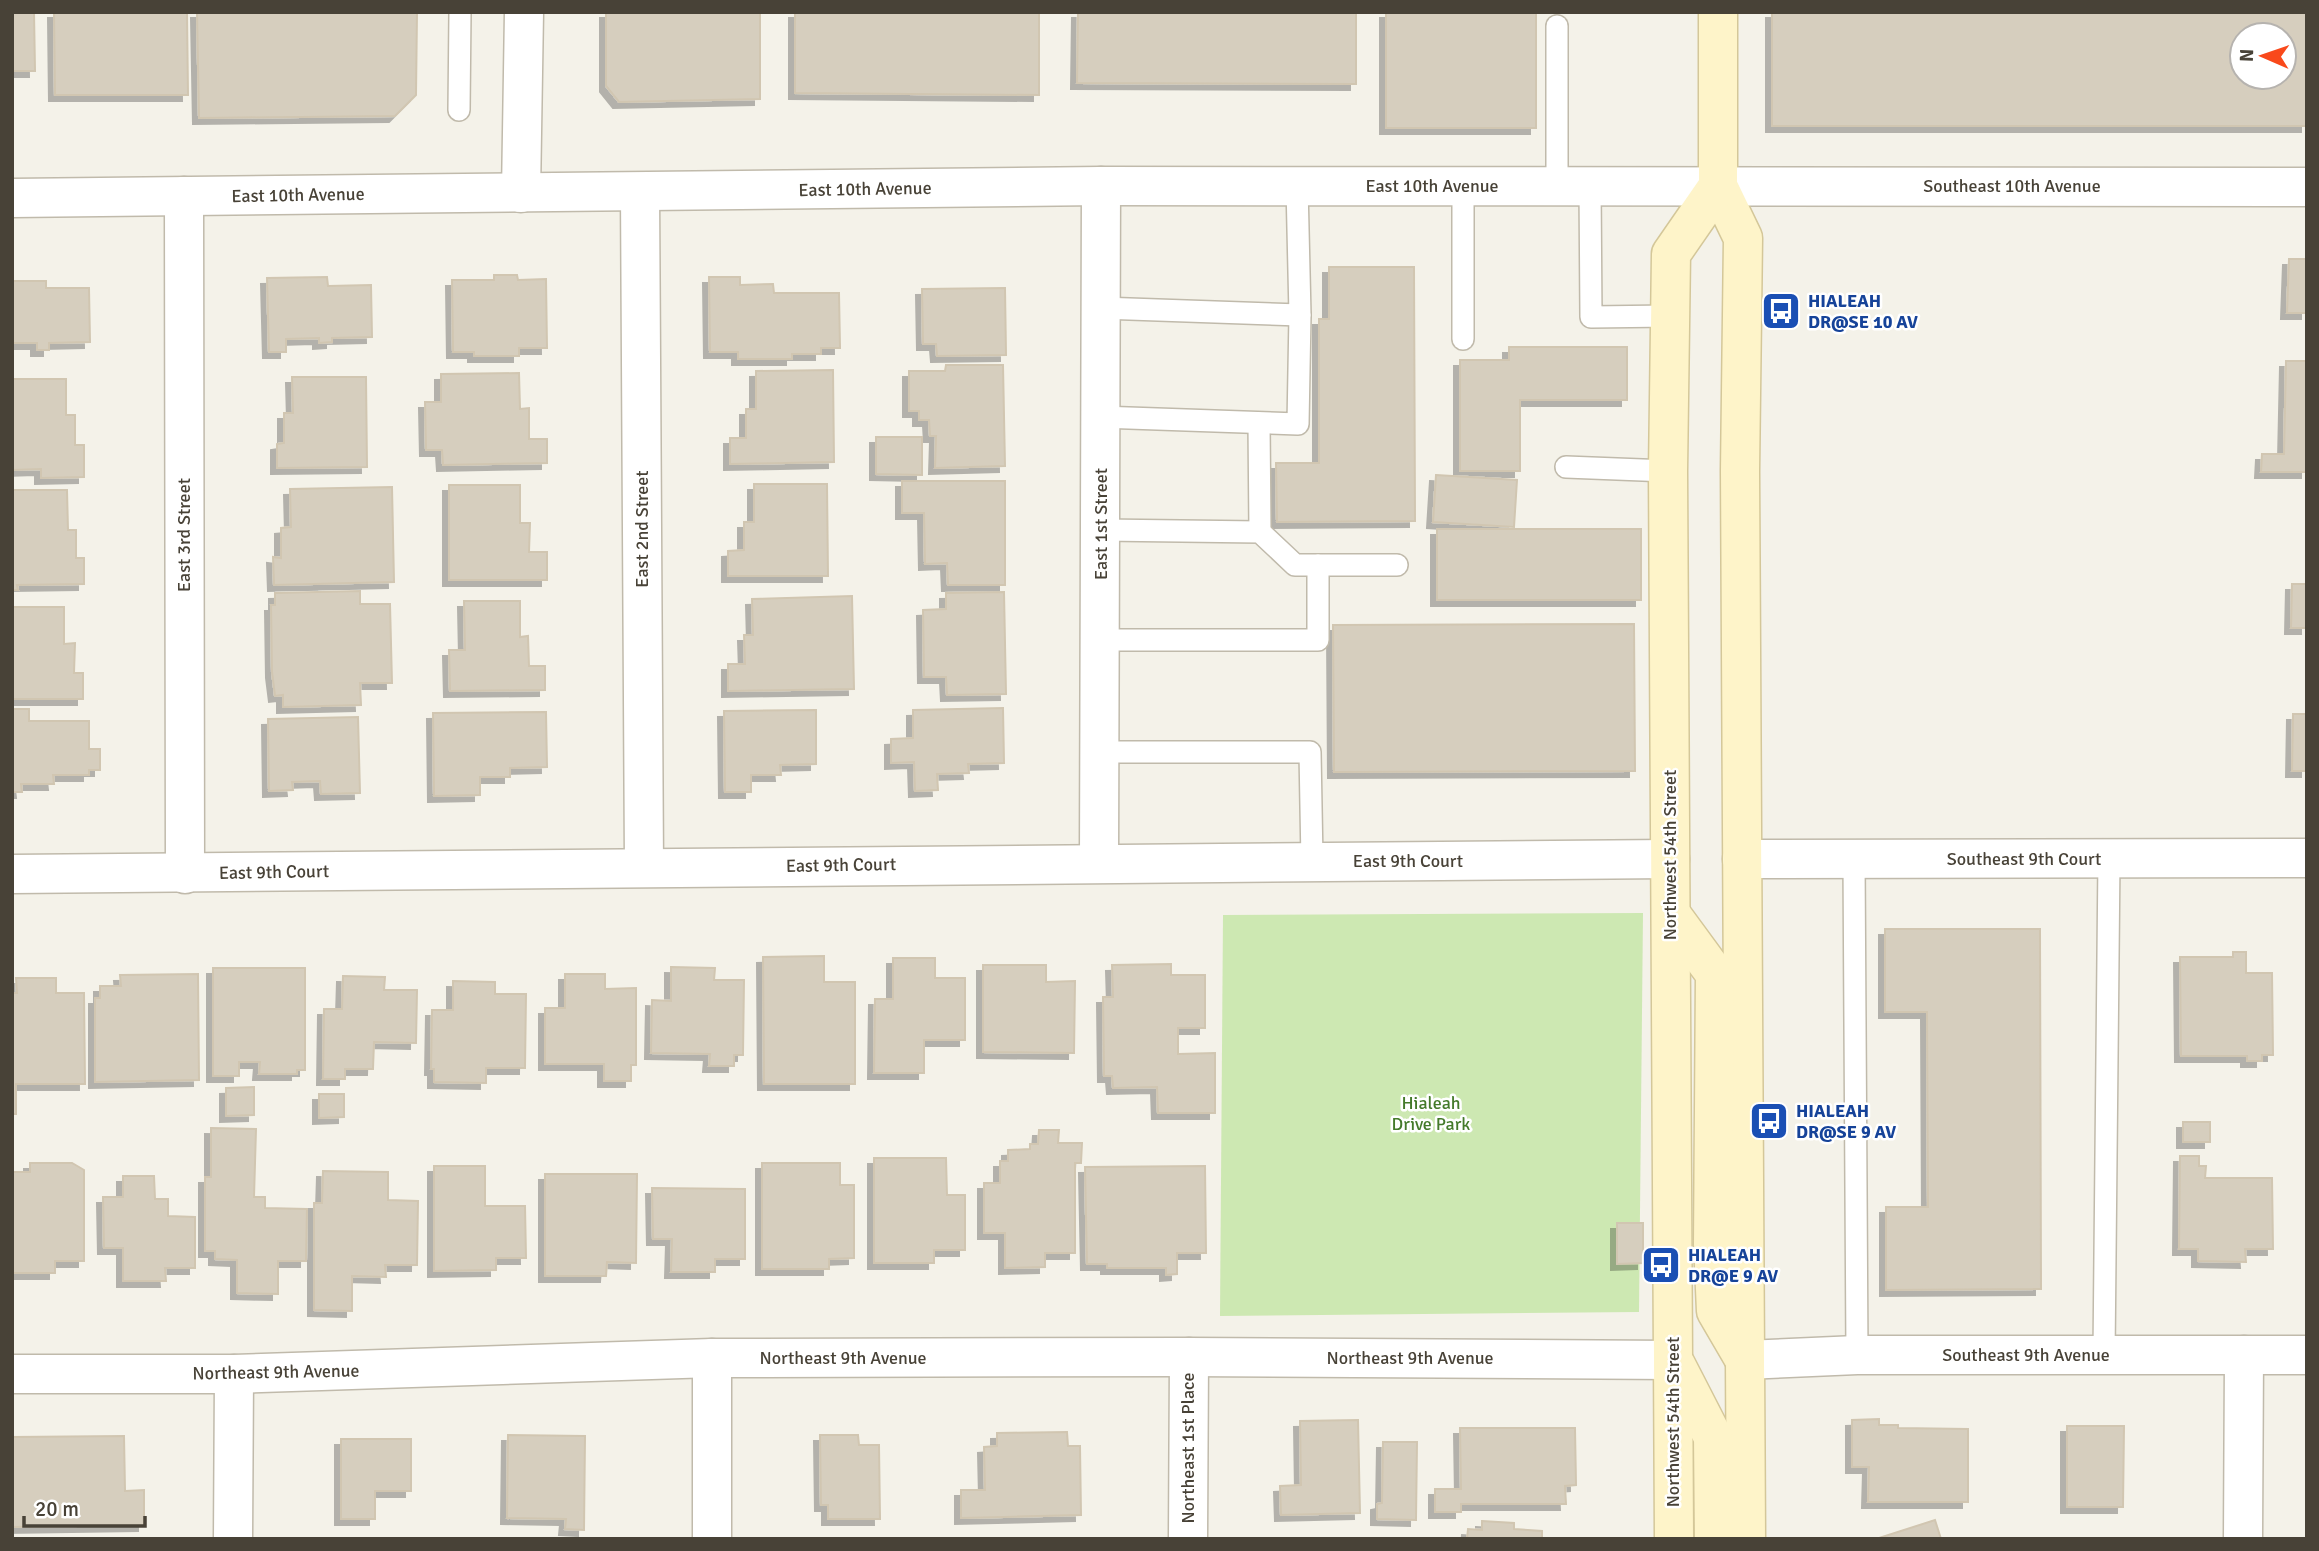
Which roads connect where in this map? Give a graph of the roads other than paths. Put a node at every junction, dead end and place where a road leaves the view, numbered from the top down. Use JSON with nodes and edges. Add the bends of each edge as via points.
{"nodes":[{"id":1,"x":460,"y":12,"type":"edge"},
{"id":2,"x":524,"y":12,"type":"edge"},
{"id":3,"x":1718,"y":12,"type":"edge"},
{"id":4,"x":1557,"y":26,"type":"dead end"},
{"id":5,"x":459,"y":110,"type":"dead end"},
{"id":6,"x":1101,"y":186,"type":"junction"},
{"id":7,"x":1297,"y":186,"type":"junction"},
{"id":8,"x":1463,"y":186,"type":"junction"},
{"id":9,"x":1574,"y":186,"type":"junction"},
{"id":10,"x":1718,"y":186,"type":"junction"},
{"id":11,"x":2307,"y":187,"type":"edge"},
{"id":12,"x":640,"y":192,"type":"junction"},
{"id":13,"x":521,"y":193,"type":"junction"},
{"id":14,"x":184,"y":196,"type":"junction"},
{"id":15,"x":12,"y":198,"type":"edge"},
{"id":16,"x":1101,"y":309,"type":"junction"},
{"id":17,"x":1300,"y":315,"type":"junction"},
{"id":18,"x":1670,"y":316,"type":"junction"},
{"id":19,"x":1463,"y":339,"type":"dead end"},
{"id":20,"x":1100,"y":417,"type":"junction"},
{"id":21,"x":1258,"y":423,"type":"junction"},
{"id":22,"x":1566,"y":467,"type":"dead end"},
{"id":23,"x":1668,"y":471,"type":"junction"},
{"id":24,"x":1102,"y":530,"type":"junction"},
{"id":25,"x":1260,"y":532,"type":"junction"},
{"id":26,"x":1318,"y":565,"type":"junction"},
{"id":27,"x":1397,"y":565,"type":"dead end"},
{"id":28,"x":1100,"y":640,"type":"junction"},
{"id":29,"x":1099,"y":752,"type":"junction"},
{"id":30,"x":2109,"y":858,"type":"junction"},
{"id":31,"x":2307,"y":858,"type":"edge"},
{"id":32,"x":1670,"y":859,"type":"junction"},
{"id":33,"x":1742,"y":859,"type":"junction"},
{"id":34,"x":1854,"y":859,"type":"junction"},
{"id":35,"x":1312,"y":861,"type":"junction"},
{"id":36,"x":1099,"y":862,"type":"junction"},
{"id":37,"x":644,"y":867,"type":"junction"},
{"id":38,"x":12,"y":874,"type":"edge"},
{"id":39,"x":184,"y":874,"type":"junction"},
{"id":40,"x":1671,"y":914,"type":"junction"},
{"id":41,"x":1857,"y":1355,"type":"junction"},
{"id":42,"x":2244,"y":1355,"type":"junction"},
{"id":43,"x":2307,"y":1355,"type":"edge"},
{"id":44,"x":2104,"y":1356,"type":"junction"},
{"id":45,"x":1189,"y":1357,"type":"junction"},
{"id":46,"x":712,"y":1358,"type":"junction"},
{"id":47,"x":1673,"y":1360,"type":"junction"},
{"id":48,"x":1745,"y":1360,"type":"junction"},
{"id":49,"x":12,"y":1374,"type":"edge"},
{"id":50,"x":234,"y":1374,"type":"junction"},
{"id":51,"x":233,"y":1539,"type":"edge"},
{"id":52,"x":712,"y":1539,"type":"edge"},
{"id":53,"x":1188,"y":1539,"type":"edge"},
{"id":54,"x":1674,"y":1539,"type":"edge"},
{"id":55,"x":1714,"y":1539,"type":"edge"},
{"id":56,"x":1746,"y":1539,"type":"edge"},
{"id":57,"x":2243,"y":1539,"type":"edge"}],
"edges":[{"from":1,"to":5,"type":"lane"},
{"from":2,"to":13,"type":"street"},
{"from":3,"to":10,"type":"main road"},
{"from":4,"to":9,"type":"lane"},
{"from":6,"to":7,"type":"street","name":"East 10th Avenue"},
{"from":6,"to":12,"type":"street","name":"East 10th Avenue"},
{"from":6,"to":16,"type":"street","name":"East 1st Street"},
{"from":7,"to":8,"type":"street","name":"East 10th Avenue"},
{"from":7,"to":17,"type":"lane"},
{"from":8,"to":9,"type":"street","name":"East 10th Avenue"},
{"from":8,"to":19,"type":"lane"},
{"from":9,"to":10,"type":"street","name":"East 10th Avenue"},
{"from":9,"to":18,"type":"lane","via":[[1591,317]]},
{"from":10,"to":11,"type":"street","name":"Southeast 10th Avenue"},
{"from":10,"to":18,"type":"main road","name":"Northwest 54th Street","via":[[1671,254]]},
{"from":10,"to":33,"type":"main road","via":[[1743,238]]},
{"from":12,"to":13,"type":"street","name":"East 10th Avenue"},
{"from":12,"to":37,"type":"street","name":"East 2nd Street"},
{"from":13,"to":14,"type":"street","name":"East 10th Avenue"},
{"from":14,"to":15,"type":"street","name":"East 10th Avenue"},
{"from":14,"to":39,"type":"street","name":"East 3rd Street"},
{"from":16,"to":17,"type":"lane"},
{"from":16,"to":20,"type":"street","name":"East 1st Street"},
{"from":17,"to":21,"type":"lane","via":[[1298,424]]},
{"from":18,"to":23,"type":"main road","name":"Northwest 54th Street"},
{"from":20,"to":21,"type":"lane"},
{"from":20,"to":24,"type":"street","name":"East 1st Street"},
{"from":21,"to":25,"type":"lane"},
{"from":22,"to":23,"type":"lane"},
{"from":23,"to":32,"type":"main road","name":"Northwest 54th Street"},
{"from":24,"to":25,"type":"lane"},
{"from":24,"to":28,"type":"street","name":"East 1st Street"},
{"from":25,"to":26,"type":"lane","via":[[1295,565]]},
{"from":26,"to":27,"type":"lane"},
{"from":26,"to":28,"type":"lane","via":[[1318,640]]},
{"from":28,"to":29,"type":"street","name":"East 1st Street"},
{"from":29,"to":35,"type":"lane","via":[[1310,751]]},
{"from":29,"to":36,"type":"street","name":"East 1st Street"},
{"from":30,"to":31,"type":"street","name":"Southeast 9th Court"},
{"from":30,"to":34,"type":"street","name":"Southeast 9th Court"},
{"from":30,"to":44,"type":"lane"},
{"from":32,"to":35,"type":"street","name":"East 9th Court"},
{"from":32,"to":40,"type":"main road","name":"Northwest 54th Street"},
{"from":33,"to":34,"type":"street","name":"Southeast 9th Court"},
{"from":33,"to":48,"type":"main road"},
{"from":34,"to":41,"type":"lane"},
{"from":35,"to":36,"type":"street","name":"East 9th Court"},
{"from":36,"to":37,"type":"street","name":"East 9th Court"},
{"from":37,"to":39,"type":"street","name":"East 9th Court"},
{"from":38,"to":39,"type":"street","name":"East 9th Court"},
{"from":40,"to":47,"type":"main road","name":"Northwest 54th Street"},
{"from":40,"to":48,"type":"main road","via":[[1715,974],[1716,1311]]},
{"from":41,"to":44,"type":"street","name":"Southeast 9th Avenue"},
{"from":41,"to":48,"type":"street","name":"Southeast 9th Avenue"},
{"from":42,"to":43,"type":"street","name":"Southeast 9th Avenue"},
{"from":42,"to":44,"type":"street","name":"Southeast 9th Avenue"},
{"from":42,"to":57,"type":"street"},
{"from":45,"to":46,"type":"street","name":"Northeast 9th Avenue"},
{"from":45,"to":47,"type":"street","name":"Northeast 9th Avenue"},
{"from":45,"to":53,"type":"street","name":"Northeast 1st Place"},
{"from":46,"to":50,"type":"street","name":"Northeast 9th Avenue"},
{"from":46,"to":52,"type":"street"},
{"from":47,"to":54,"type":"main road","name":"Northwest 54th Street"},
{"from":47,"to":55,"type":"main road","via":[[1713,1437]]},
{"from":48,"to":56,"type":"main road"},
{"from":49,"to":50,"type":"street","name":"Northeast 9th Avenue"},
{"from":50,"to":51,"type":"street"}]}
